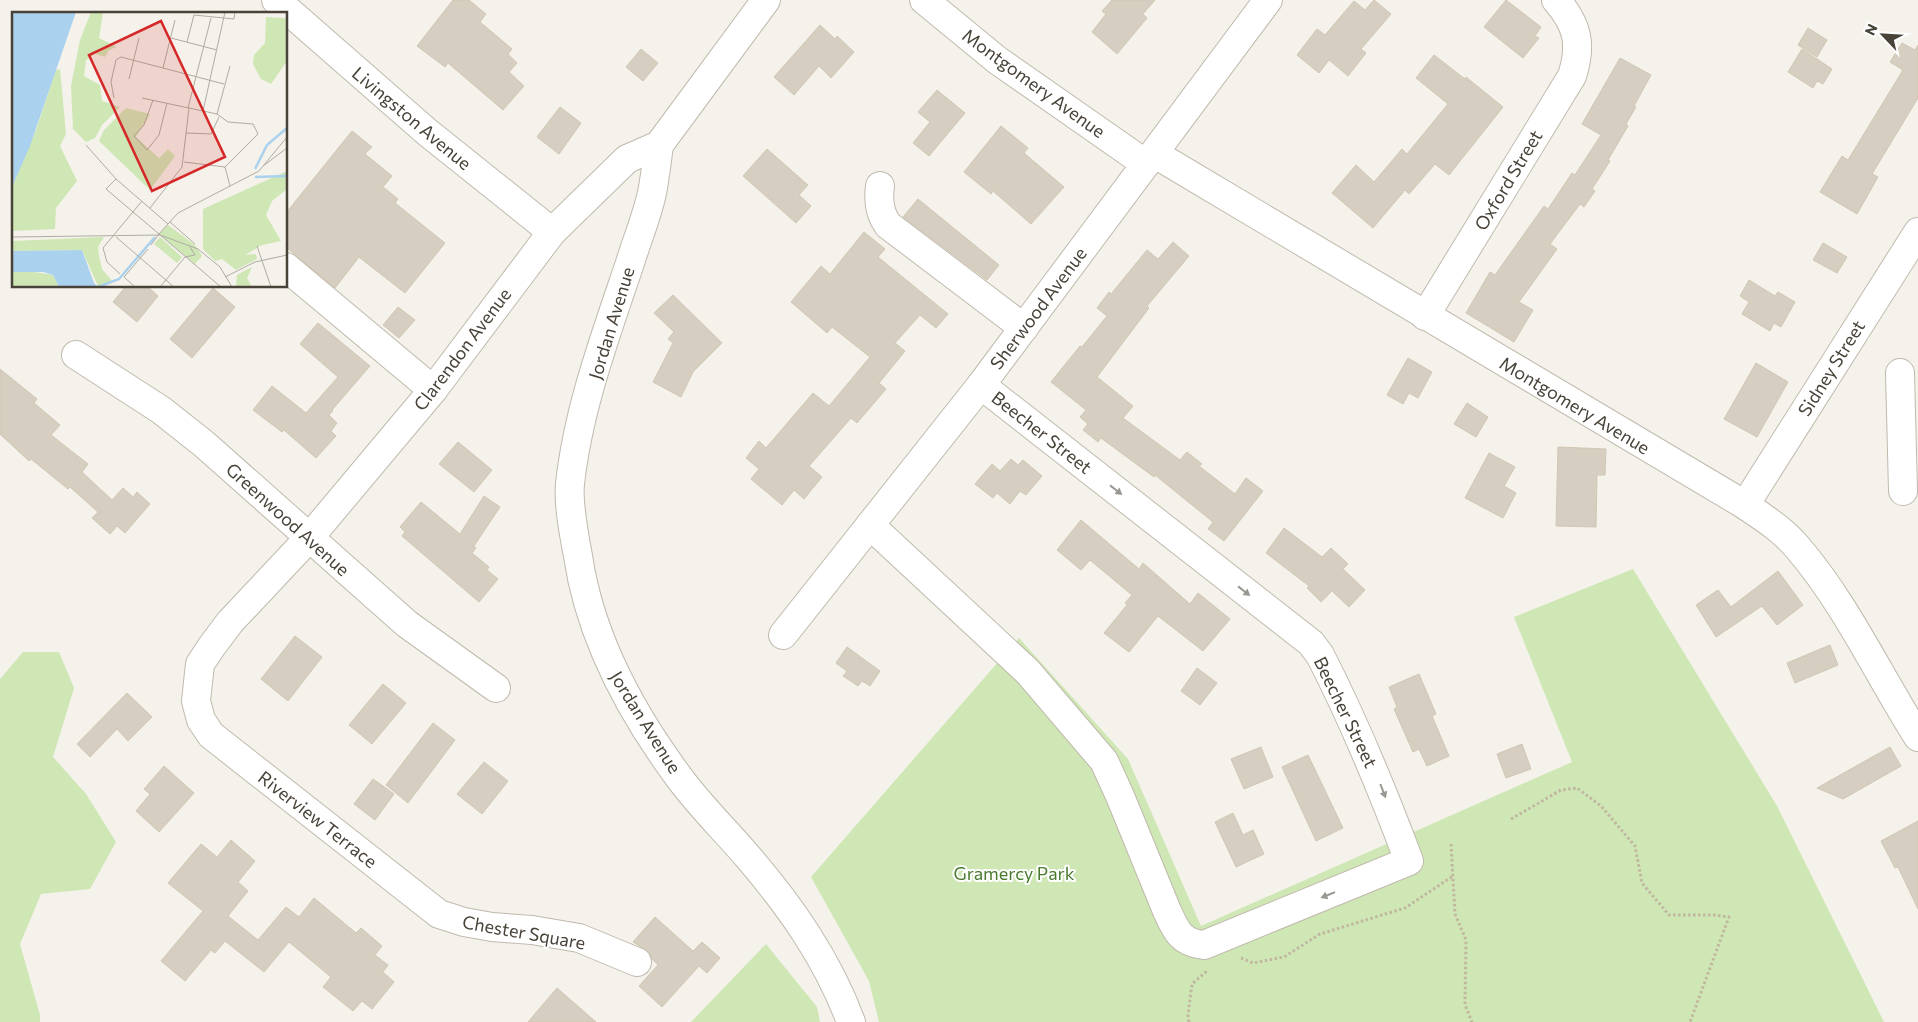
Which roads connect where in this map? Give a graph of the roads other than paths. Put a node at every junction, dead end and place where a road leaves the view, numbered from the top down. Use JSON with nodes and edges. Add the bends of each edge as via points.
{"nodes":[{"id":1,"x":766,"y":0,"type":"edge"},
{"id":2,"x":924,"y":0,"type":"edge"},
{"id":3,"x":1556,"y":0,"type":"edge"},
{"id":4,"x":1260,"y":3,"type":"edge"},
{"id":5,"x":288,"y":17,"type":"edge"},
{"id":6,"x":660,"y":145,"type":"junction"},
{"id":7,"x":1151,"y":159,"type":"junction"},
{"id":8,"x":880,"y":186,"type":"dead end"},
{"id":9,"x":552,"y":232,"type":"junction"},
{"id":10,"x":1918,"y":232,"type":"edge"},
{"id":11,"x":288,"y":269,"type":"edge"},
{"id":12,"x":1425,"y":316,"type":"junction"},
{"id":13,"x":1024,"y":328,"type":"junction"},
{"id":14,"x":76,"y":354,"type":"dead end"},
{"id":15,"x":1900,"y":373,"type":"dead end"},
{"id":16,"x":981,"y":385,"type":"junction"},
{"id":17,"x":433,"y":390,"type":"junction"},
{"id":18,"x":1903,"y":491,"type":"dead end"},
{"id":19,"x":1745,"y":505,"type":"junction"},
{"id":20,"x":870,"y":525,"type":"junction"},
{"id":21,"x":309,"y":538,"type":"junction"},
{"id":22,"x":782,"y":635,"type":"dead end"},
{"id":23,"x":496,"y":688,"type":"dead end"},
{"id":24,"x":201,"y":720,"type":"joint"},
{"id":25,"x":1918,"y":737,"type":"edge"},
{"id":26,"x":439,"y":914,"type":"joint"},
{"id":27,"x":636,"y":962,"type":"dead end"},
{"id":28,"x":850,"y":1022,"type":"edge"}],
"edges":[{"from":1,"to":6,"type":"street"},
{"from":2,"to":7,"type":"street","name":"Montgomery Avenue","via":[[997,60]]},
{"from":3,"to":12,"type":"street","name":"Oxford Street","via":[[1570,18],[1578,40],[1572,76]]},
{"from":4,"to":7,"type":"street","name":"Sherwood Avenue"},
{"from":5,"to":9,"type":"street","name":"Livingston Avenue"},
{"from":6,"to":9,"type":"street","name":"Clarendon Avenue","via":[[627,159]]},
{"from":6,"to":28,"type":"street","name":"Jordan Avenue","via":[[652,195],[601,350],[580,428],[570,486],[580,576],[608,660],[643,725],[679,777],[787,905],[839,991]]},
{"from":7,"to":12,"type":"street","name":"Montgomery Avenue"},
{"from":7,"to":13,"type":"street","name":"Sherwood Avenue"},
{"from":8,"to":13,"type":"street","via":[[878,196],[882,218],[888,225]]},
{"from":9,"to":17,"type":"street","name":"Clarendon Avenue"},
{"from":10,"to":19,"type":"street","name":"Sidney Street"},
{"from":11,"to":17,"type":"street"},
{"from":12,"to":19,"type":"street","name":"Montgomery Avenue"},
{"from":13,"to":16,"type":"street","name":"Sherwood Avenue"},
{"from":14,"to":21,"type":"street","name":"Greenwood Avenue","via":[[176,421]]},
{"from":15,"to":18,"type":"street"},
{"from":16,"to":20,"type":"street","name":"Sherwood Avenue"},
{"from":16,"to":20,"type":"street","name":"Beecher Street","one_way":true,"via":[[1311,643],[1320,654],[1358,734],[1409,861],[1204,945],[1182,938],[1167,911],[1104,761],[1028,672]]},
{"from":17,"to":21,"type":"street","name":"Clarendon Avenue"},
{"from":19,"to":25,"type":"street","name":"Montgomery Avenue","via":[[1774,525],[1818,574]]},
{"from":20,"to":22,"type":"street","name":"Sherwood Avenue"},
{"from":21,"to":23,"type":"street","name":"Greenwood Avenue","via":[[408,624]]},
{"from":21,"to":24,"type":"street","name":"Clarendon Avenue","via":[[230,622],[200,664],[196,700]]},
{"from":24,"to":26,"type":"street","name":"Riverview Terrace","via":[[220,744]]},
{"from":26,"to":27,"type":"street","name":"Chester Square","via":[[492,928],[532,930],[579,938]]}]}
